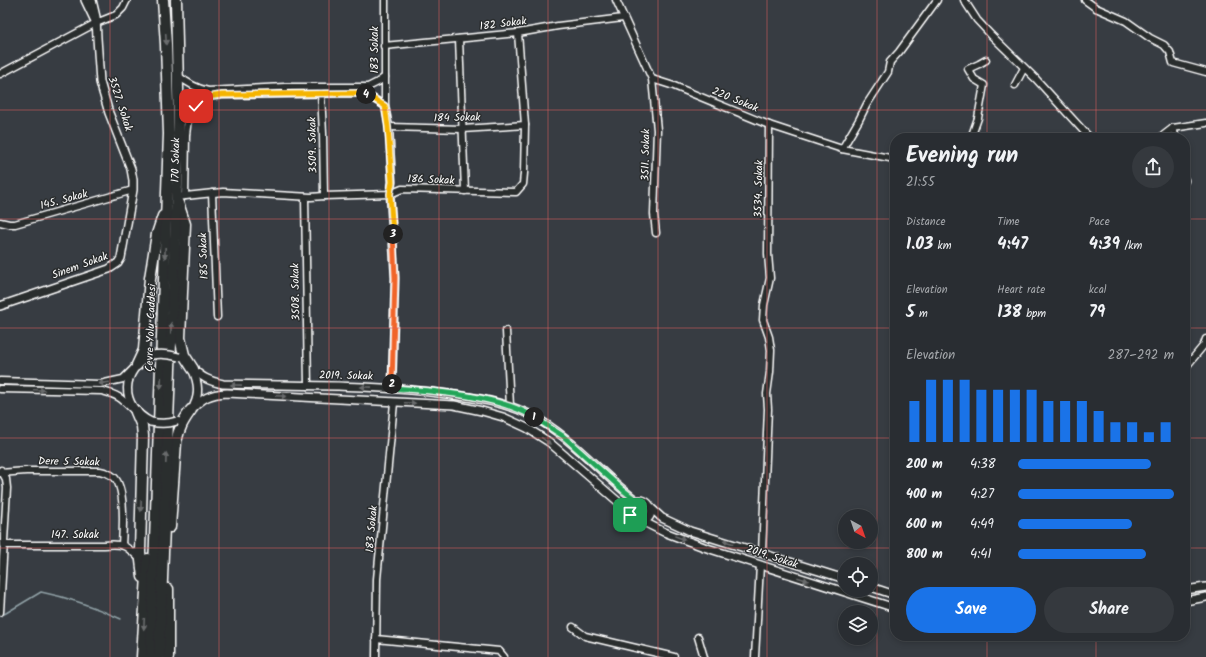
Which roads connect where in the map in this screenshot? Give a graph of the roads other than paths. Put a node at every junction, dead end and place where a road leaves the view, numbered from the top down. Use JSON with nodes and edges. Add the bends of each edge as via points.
{"nodes":[{"id":1,"x":85,"y":0,"type":"edge"},
{"id":2,"x":92,"y":0,"type":"edge"},
{"id":3,"x":127,"y":0,"type":"edge"},
{"id":4,"x":164,"y":0,"type":"edge"},
{"id":5,"x":176,"y":0,"type":"edge"},
{"id":6,"x":385,"y":0,"type":"edge"},
{"id":7,"x":616,"y":0,"type":"edge"},
{"id":8,"x":937,"y":0,"type":"edge"},
{"id":9,"x":964,"y":0,"type":"edge"},
{"id":10,"x":1085,"y":0,"type":"edge"},
{"id":11,"x":623,"y":18,"type":"junction"},
{"id":12,"x":96,"y":23,"type":"junction"},
{"id":13,"x":518,"y":33,"type":"junction"},
{"id":14,"x":459,"y":39,"type":"junction"},
{"id":15,"x":384,"y":46,"type":"junction"},
{"id":16,"x":986,"y":60,"type":"dead end"},
{"id":17,"x":1024,"y":68,"type":"junction"},
{"id":18,"x":1206,"y":72,"type":"edge"},
{"id":19,"x":0,"y":74,"type":"edge"},
{"id":20,"x":177,"y":75,"type":"junction"},
{"id":21,"x":385,"y":77,"type":"junction"},
{"id":22,"x":652,"y":79,"type":"junction"},
{"id":23,"x":1015,"y":85,"type":"dead end"},
{"id":24,"x":321,"y":93,"type":"junction"},
{"id":25,"x":385,"y":106,"type":"junction"},
{"id":26,"x":1206,"y":123,"type":"edge"},
{"id":27,"x":525,"y":124,"type":"junction"},
{"id":28,"x":769,"y":125,"type":"junction"},
{"id":29,"x":388,"y":127,"type":"junction"},
{"id":30,"x":1173,"y":128,"type":"junction"},
{"id":31,"x":462,"y":129,"type":"junction"},
{"id":32,"x":973,"y":133,"type":"edge"},
{"id":33,"x":1085,"y":133,"type":"edge"},
{"id":34,"x":1166,"y":133,"type":"edge"},
{"id":35,"x":1174,"y":133,"type":"edge"},
{"id":36,"x":842,"y":149,"type":"junction"},
{"id":37,"x":890,"y":158,"type":"edge"},
{"id":38,"x":133,"y":190,"type":"junction"},
{"id":39,"x":465,"y":191,"type":"junction"},
{"id":40,"x":212,"y":193,"type":"junction"},
{"id":41,"x":390,"y":194,"type":"junction"},
{"id":42,"x":324,"y":196,"type":"junction"},
{"id":43,"x":181,"y":197,"type":"junction"},
{"id":44,"x":305,"y":197,"type":"junction"},
{"id":45,"x":167,"y":205,"type":"junction"},
{"id":46,"x":0,"y":222,"type":"edge"},
{"id":47,"x":656,"y":233,"type":"dead end"},
{"id":48,"x":0,"y":306,"type":"edge"},
{"id":49,"x":217,"y":317,"type":"dead end"},
{"id":50,"x":506,"y":331,"type":"dead end"},
{"id":51,"x":1206,"y":339,"type":"edge"},
{"id":52,"x":1190,"y":362,"type":"edge"},
{"id":53,"x":136,"y":364,"type":"junction"},
{"id":54,"x":193,"y":369,"type":"junction"},
{"id":55,"x":0,"y":381,"type":"edge"},
{"id":56,"x":308,"y":386,"type":"junction"},
{"id":57,"x":392,"y":388,"type":"junction"},
{"id":58,"x":0,"y":389,"type":"edge"},
{"id":59,"x":394,"y":403,"type":"junction"},
{"id":60,"x":510,"y":406,"type":"junction"},
{"id":61,"x":191,"y":410,"type":"junction"},
{"id":62,"x":136,"y":412,"type":"junction"},
{"id":63,"x":159,"y":431,"type":"junction"},
{"id":64,"x":1,"y":471,"type":"edge"},
{"id":65,"x":165,"y":483,"type":"junction"},
{"id":66,"x":637,"y":501,"type":"junction"},
{"id":67,"x":651,"y":508,"type":"junction"},
{"id":68,"x":629,"y":511,"type":"junction"},
{"id":69,"x":644,"y":522,"type":"junction"},
{"id":70,"x":3,"y":545,"type":"junction"},
{"id":71,"x":122,"y":545,"type":"junction"},
{"id":72,"x":762,"y":553,"type":"junction"},
{"id":73,"x":141,"y":559,"type":"junction"},
{"id":74,"x":760,"y":565,"type":"junction"},
{"id":75,"x":167,"y":569,"type":"junction"},
{"id":76,"x":838,"y":577,"type":"edge"},
{"id":77,"x":1206,"y":587,"type":"edge"},
{"id":78,"x":1190,"y":589,"type":"edge"},
{"id":79,"x":878,"y":590,"type":"edge"},
{"id":80,"x":890,"y":594,"type":"edge"},
{"id":81,"x":145,"y":595,"type":"junction"},
{"id":82,"x":1206,"y":597,"type":"edge"},
{"id":83,"x":1190,"y":599,"type":"edge"},
{"id":84,"x":890,"y":606,"type":"edge"},
{"id":85,"x":0,"y":607,"type":"edge"},
{"id":86,"x":0,"y":612,"type":"edge"},
{"id":87,"x":156,"y":623,"type":"junction"},
{"id":88,"x":574,"y":627,"type":"dead end"},
{"id":89,"x":376,"y":638,"type":"junction"},
{"id":90,"x":698,"y":638,"type":"dead end"},
{"id":91,"x":142,"y":657,"type":"edge"},
{"id":92,"x":151,"y":657,"type":"edge"},
{"id":93,"x":159,"y":657,"type":"edge"},
{"id":94,"x":168,"y":657,"type":"edge"},
{"id":95,"x":376,"y":657,"type":"edge"},
{"id":96,"x":504,"y":657,"type":"edge"},
{"id":97,"x":674,"y":657,"type":"edge"},
{"id":98,"x":704,"y":657,"type":"edge"},
{"id":99,"x":755,"y":657,"type":"edge"}],
"edges":[{"from":1,"to":12,"type":"street","name":"3527. Sokak"},
{"from":2,"to":12,"type":"street","name":"3527. Sokak","via":[[96,10]]},
{"from":3,"to":12,"type":"street","via":[[116,15]]},
{"from":4,"to":45,"type":"highway","name":"Çevre Yolu Caddesi","one_way":true,"via":[[169,134]]},
{"from":5,"to":20,"type":"highway","name":"Çevre Yolu Caddesi"},
{"from":6,"to":15,"type":"street","name":"183 Sokak"},
{"from":7,"to":11,"type":"street"},
{"from":8,"to":36,"type":"street","via":[[890,62],[888,72]]},
{"from":9,"to":17,"type":"street","via":[[977,20]]},
{"from":10,"to":18,"type":"street","via":[[1096,8],[1126,21],[1164,45],[1170,52],[1173,63]]},
{"from":11,"to":13,"type":"street","name":"182 Sokak"},
{"from":11,"to":22,"type":"street"},
{"from":12,"to":19,"type":"street"},
{"from":12,"to":38,"type":"street","name":"3527. Sokak","via":[[100,82],[131,169]]},
{"from":13,"to":14,"type":"street","name":"182 Sokak"},
{"from":13,"to":27,"type":"street","name":"186 Sokak"},
{"from":14,"to":15,"type":"street","name":"182 Sokak"},
{"from":14,"to":31,"type":"street"},
{"from":15,"to":21,"type":"street","name":"183 Sokak"},
{"from":16,"to":32,"type":"street","via":[[968,69],[974,79],[984,85]]},
{"from":17,"to":23,"type":"street"},
{"from":17,"to":33,"type":"street"},
{"from":20,"to":21,"type":"street","via":[[189,84],[208,91],[368,86]]},
{"from":20,"to":43,"type":"highway","name":"Çevre Yolu Caddesi"},
{"from":21,"to":25,"type":"street","name":"183 Sokak"},
{"from":22,"to":28,"type":"street","name":"220 Sokak"},
{"from":22,"to":47,"type":"street","name":"3511. Sokak","via":[[657,130],[654,214]]},
{"from":24,"to":25,"type":"street","name":"170 Sokak","via":[[366,94]]},
{"from":24,"to":42,"type":"street","name":"3509. Sokak"},
{"from":24,"to":43,"type":"street","name":"170 Sokak","via":[[222,95],[207,97],[201,101],[191,111],[188,119]]},
{"from":25,"to":29,"type":"street","name":"183 Sokak"},
{"from":26,"to":30,"type":"street"},
{"from":27,"to":31,"type":"street","name":"184 Sokak"},
{"from":27,"to":39,"type":"street","name":"186 Sokak","via":[[524,173],[522,184],[516,192]]},
{"from":28,"to":36,"type":"street","name":"220 Sokak"},
{"from":28,"to":72,"type":"street","name":"3534. Sokak","via":[[770,278],[763,320],[769,337],[770,372],[767,394]]},
{"from":29,"to":31,"type":"street","name":"184 Sokak"},
{"from":29,"to":41,"type":"street","name":"183 Sokak","via":[[392,182]]},
{"from":30,"to":34,"type":"street"},
{"from":30,"to":35,"type":"street"},
{"from":31,"to":39,"type":"street"},
{"from":36,"to":37,"type":"street","name":"220 Sokak"},
{"from":38,"to":46,"type":"street","name":"145. Sokak","via":[[15,224]]},
{"from":38,"to":48,"type":"street","name":"Sinem Sokak","via":[[118,263],[109,269]]},
{"from":39,"to":41,"type":"street","name":"186 Sokak","via":[[402,189]]},
{"from":40,"to":43,"type":"street","name":"186 Sokak"},
{"from":40,"to":44,"type":"street","name":"186 Sokak"},
{"from":40,"to":49,"type":"street","name":"185 Sokak"},
{"from":41,"to":42,"type":"street","name":"186 Sokak"},
{"from":41,"to":57,"type":"street","name":"183 Sokak","via":[[395,278]]},
{"from":42,"to":44,"type":"street","name":"186 Sokak"},
{"from":43,"to":54,"type":"highway","via":[[185,224],[180,338],[184,355]]},
{"from":65,"to":43,"type":"highway","name":"Çevre Yolu Caddesi","one_way":true},
{"from":44,"to":56,"type":"street","name":"3508. Sokak"},
{"from":45,"to":53,"type":"highway","via":[[157,234],[150,278],[144,350]]},
{"from":45,"to":63,"type":"highway","name":"Çevre Yolu Caddesi","one_way":true},
{"from":50,"to":60,"type":"street"},
{"from":51,"to":52,"type":"street"},
{"from":53,"to":54,"type":"street","bridge":true,"via":[[152,355],[166,354],[179,357]]},
{"from":53,"to":55,"type":"street","one_way":true,"via":[[123,379],[100,384]]},
{"from":53,"to":62,"type":"street","via":[[127,383],[130,404]]},
{"from":56,"to":54,"type":"street","name":"2019. Sokak","one_way":true,"via":[[223,384],[202,378]]},
{"from":54,"to":61,"type":"street","via":[[198,390]]},
{"from":57,"to":56,"type":"street","name":"2019. Sokak","one_way":true},
{"from":57,"to":60,"type":"street","name":"2019. Sokak","via":[[484,399]]},
{"from":58,"to":62,"type":"street","one_way":true,"via":[[102,391],[120,397]]},
{"from":61,"to":59,"type":"street","name":"2019. Sokak","one_way":true,"via":[[202,399],[227,393]]},
{"from":59,"to":68,"type":"street","name":"2019. Sokak","one_way":true,"via":[[454,405],[503,416],[549,442]]},
{"from":59,"to":89,"type":"street","name":"183 Sokak","via":[[377,579]]},
{"from":60,"to":66,"type":"street","name":"2019. Sokak","via":[[533,416],[563,436]]},
{"from":61,"to":62,"type":"street","bridge":true,"via":[[185,417],[168,424],[151,422]]},
{"from":61,"to":75,"type":"highway","via":[[181,423],[176,442]]},
{"from":62,"to":73,"type":"highway","one_way":true,"via":[[143,436]]},
{"from":63,"to":81,"type":"highway"},
{"from":63,"to":87,"type":"highway","name":"Çevre Yolu Caddesi"},
{"from":64,"to":70,"type":"street","via":[[6,478],[7,488]]},
{"from":64,"to":71,"type":"street","name":"Dere 5 Sokak","via":[[100,471],[110,474],[117,481],[122,496]]},
{"from":65,"to":75,"type":"highway"},
{"from":65,"to":87,"type":"highway","name":"Çevre Yolu Caddesi"},
{"from":66,"to":67,"type":"street","name":"2019. Sokak","via":[[647,502]]},
{"from":66,"to":68,"type":"street","via":[[631,505]]},
{"from":67,"to":69,"type":"street","via":[[650,517]]},
{"from":72,"to":67,"type":"street","name":"2019. Sokak","one_way":true,"via":[[690,530],[662,518]]},
{"from":68,"to":69,"type":"street","name":"2019. Sokak","via":[[631,518]]},
{"from":69,"to":74,"type":"street","name":"2019. Sokak","one_way":true,"via":[[704,548]]},
{"from":70,"to":71,"type":"street","name":"147. Sokak"},
{"from":70,"to":85,"type":"street"},
{"from":71,"to":73,"type":"street"},
{"from":72,"to":76,"type":"street","name":"2019. Sokak"},
{"from":73,"to":81,"type":"highway"},
{"from":74,"to":84,"type":"street","name":"2019. Sokak","one_way":true},
{"from":74,"to":99,"type":"street"},
{"from":75,"to":94,"type":"highway"},
{"from":77,"to":78,"type":"street"},
{"from":79,"to":80,"type":"street"},
{"from":81,"to":91,"type":"highway","one_way":true},
{"from":82,"to":83,"type":"street"},
{"from":85,"to":86,"type":"street"},
{"from":87,"to":92,"type":"highway","name":"Çevre Yolu Caddesi"},
{"from":87,"to":93,"type":"highway","name":"Çevre Yolu Caddesi"},
{"from":88,"to":97,"type":"street","via":[[585,636]]},
{"from":89,"to":95,"type":"street","name":"183 Sokak"},
{"from":89,"to":96,"type":"street","via":[[499,651]]},
{"from":90,"to":98,"type":"street"}]}
